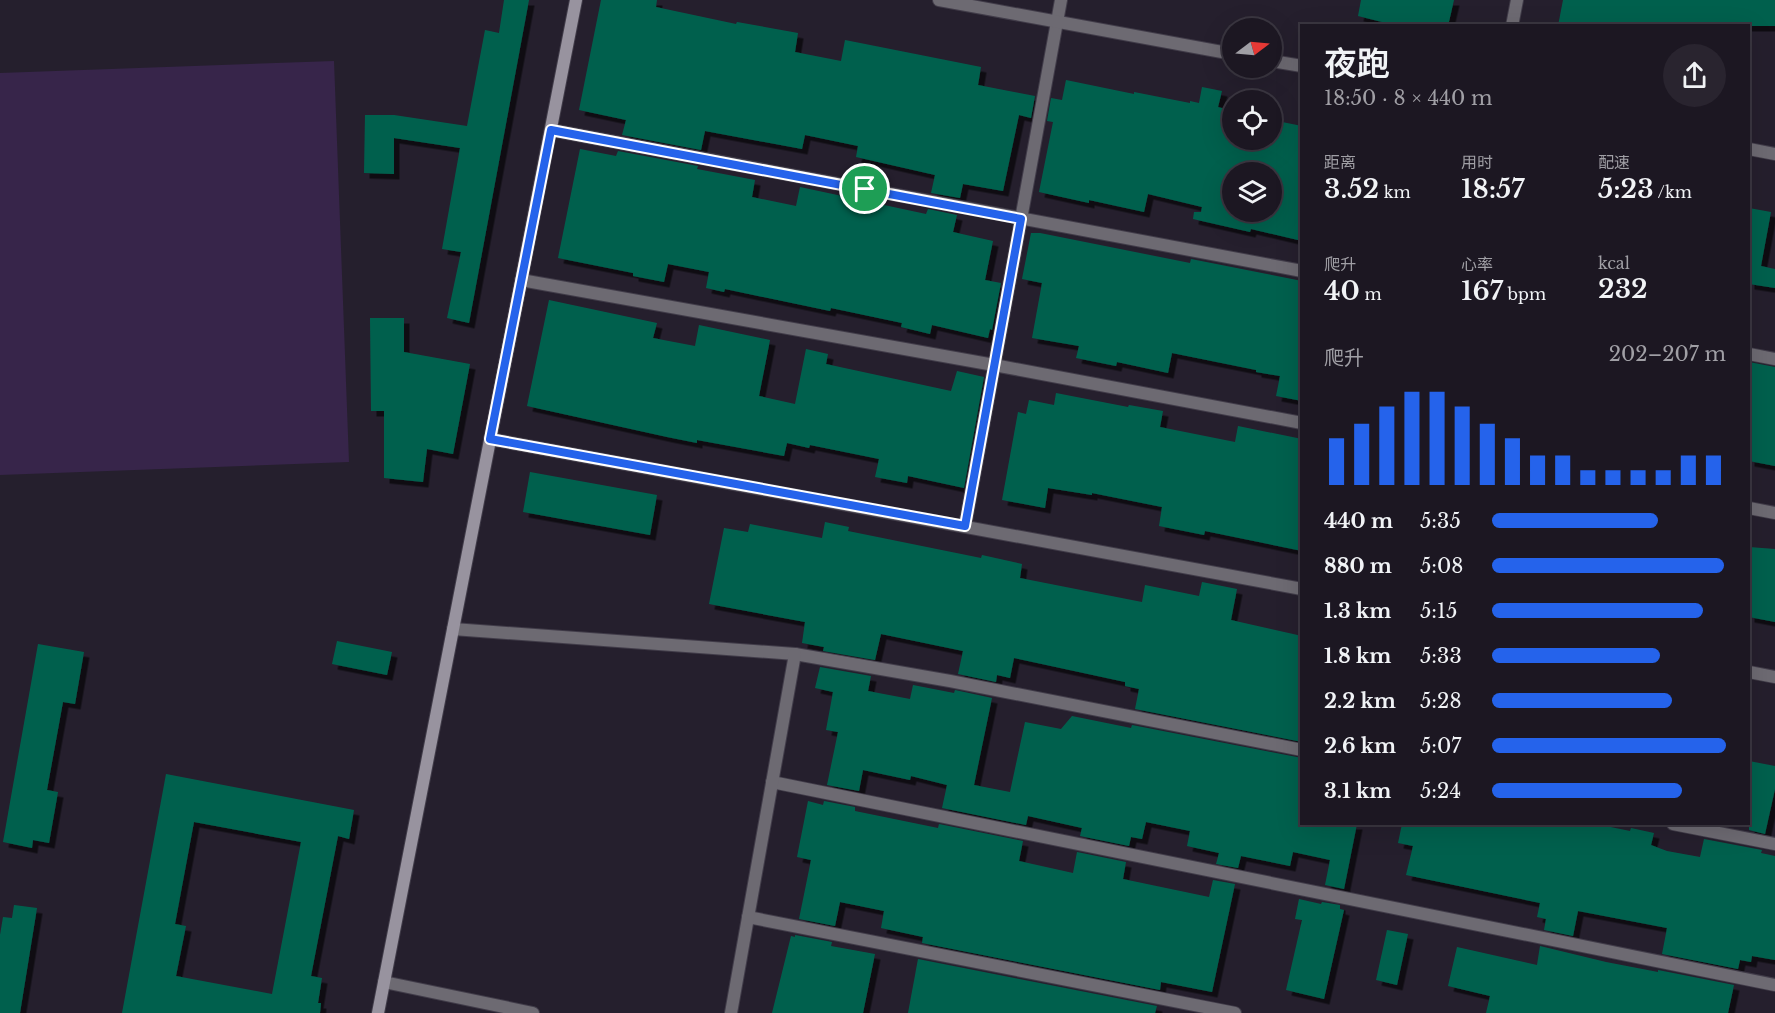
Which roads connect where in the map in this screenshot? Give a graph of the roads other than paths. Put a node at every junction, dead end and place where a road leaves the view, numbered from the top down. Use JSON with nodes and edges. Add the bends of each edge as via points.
{"nodes":[{"id":1,"x":576,"y":0,"type":"edge"},
{"id":2,"x":939,"y":0,"type":"edge"},
{"id":3,"x":1061,"y":0,"type":"edge"},
{"id":4,"x":1517,"y":0,"type":"edge"},
{"id":5,"x":1058,"y":21,"type":"junction"},
{"id":6,"x":1512,"y":24,"type":"edge"},
{"id":7,"x":1222,"y":52,"type":"edge"},
{"id":8,"x":1282,"y":63,"type":"edge"},
{"id":9,"x":1300,"y":66,"type":"edge"},
{"id":10,"x":551,"y":130,"type":"junction"},
{"id":11,"x":1750,"y":149,"type":"edge"},
{"id":12,"x":1775,"y":154,"type":"edge"},
{"id":13,"x":1021,"y":219,"type":"junction"},
{"id":14,"x":1300,"y":271,"type":"edge"},
{"id":15,"x":521,"y":280,"type":"junction"},
{"id":16,"x":1750,"y":354,"type":"edge"},
{"id":17,"x":1775,"y":359,"type":"edge"},
{"id":18,"x":994,"y":364,"type":"junction"},
{"id":19,"x":1300,"y":423,"type":"edge"},
{"id":20,"x":490,"y":439,"type":"junction"},
{"id":21,"x":1750,"y":508,"type":"edge"},
{"id":22,"x":1775,"y":513,"type":"edge"},
{"id":23,"x":965,"y":526,"type":"junction"},
{"id":24,"x":1300,"y":589,"type":"edge"},
{"id":25,"x":453,"y":630,"type":"junction"},
{"id":26,"x":795,"y":654,"type":"junction"},
{"id":27,"x":1750,"y":672,"type":"edge"},
{"id":28,"x":1775,"y":677,"type":"edge"},
{"id":29,"x":1300,"y":750,"type":"edge"},
{"id":30,"x":772,"y":782,"type":"junction"},
{"id":31,"x":1678,"y":825,"type":"edge"},
{"id":32,"x":1775,"y":844,"type":"edge"},
{"id":33,"x":748,"y":917,"type":"junction"},
{"id":34,"x":384,"y":982,"type":"junction"},
{"id":35,"x":1775,"y":985,"type":"edge"},
{"id":36,"x":378,"y":1013,"type":"edge"},
{"id":37,"x":533,"y":1013,"type":"edge"},
{"id":38,"x":731,"y":1013,"type":"edge"},
{"id":39,"x":1235,"y":1013,"type":"edge"}],
"edges":[{"from":1,"to":10,"type":"street"},
{"from":2,"to":5,"type":"street"},
{"from":3,"to":5,"type":"street"},
{"from":4,"to":6,"type":"street"},
{"from":5,"to":7,"type":"street"},
{"from":5,"to":13,"type":"street"},
{"from":8,"to":9,"type":"street"},
{"from":10,"to":13,"type":"street"},
{"from":10,"to":15,"type":"street"},
{"from":11,"to":12,"type":"street"},
{"from":13,"to":14,"type":"street"},
{"from":13,"to":18,"type":"street"},
{"from":15,"to":18,"type":"street"},
{"from":15,"to":20,"type":"street"},
{"from":16,"to":17,"type":"street"},
{"from":18,"to":19,"type":"street"},
{"from":18,"to":23,"type":"street"},
{"from":20,"to":23,"type":"street"},
{"from":20,"to":25,"type":"street"},
{"from":21,"to":22,"type":"street"},
{"from":23,"to":24,"type":"street"},
{"from":25,"to":26,"type":"street"},
{"from":25,"to":34,"type":"street"},
{"from":26,"to":29,"type":"street"},
{"from":26,"to":30,"type":"street"},
{"from":27,"to":28,"type":"street"},
{"from":30,"to":33,"type":"street"},
{"from":30,"to":35,"type":"street"},
{"from":31,"to":32,"type":"street"},
{"from":33,"to":38,"type":"street"},
{"from":33,"to":39,"type":"street"},
{"from":34,"to":36,"type":"street"},
{"from":34,"to":37,"type":"street"}]}
